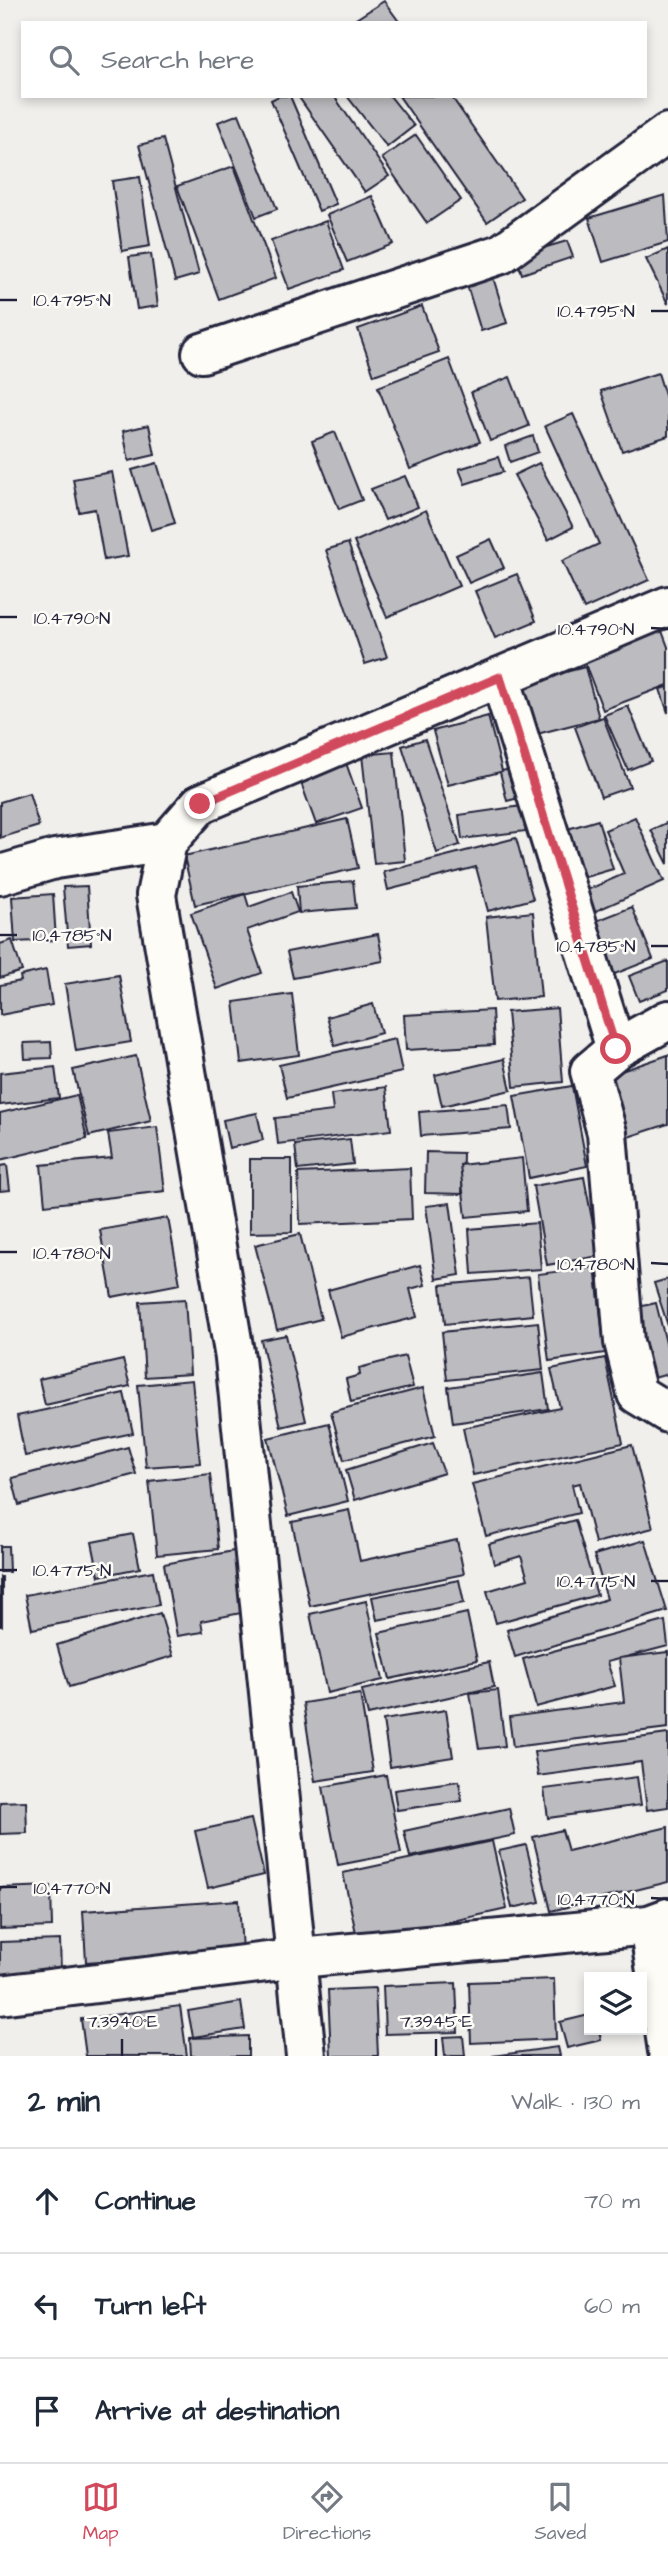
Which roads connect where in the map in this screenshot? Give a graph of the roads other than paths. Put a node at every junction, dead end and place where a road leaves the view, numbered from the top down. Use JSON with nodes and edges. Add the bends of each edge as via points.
{"nodes":[{"id":1,"x":668,"y":133,"type":"edge"},
{"id":2,"x":202,"y":353,"type":"dead end"},
{"id":3,"x":668,"y":606,"type":"edge"},
{"id":4,"x":500,"y":677,"type":"junction"},
{"id":5,"x":167,"y":842,"type":"junction"},
{"id":6,"x":0,"y":875,"type":"edge"},
{"id":7,"x":668,"y":1020,"type":"edge"},
{"id":8,"x":616,"y":1049,"type":"junction"},
{"id":9,"x":668,"y":1413,"type":"edge"},
{"id":10,"x":659,"y":1922,"type":"edge"},
{"id":11,"x":299,"y":1958,"type":"junction"},
{"id":12,"x":0,"y":1995,"type":"edge"},
{"id":13,"x":668,"y":2051,"type":"edge"},
{"id":14,"x":306,"y":2056,"type":"edge"}],
"edges":[{"from":1,"to":2,"type":"street","via":[[501,254]]},
{"from":3,"to":4,"type":"street"},
{"from":4,"to":5,"type":"street","via":[[200,804]]},
{"from":4,"to":8,"type":"street"},
{"from":5,"to":6,"type":"street","via":[[55,859]]},
{"from":5,"to":11,"type":"street","via":[[156,895],[235,1358]]},
{"from":7,"to":8,"type":"street"},
{"from":8,"to":9,"type":"street","via":[[590,1071],[607,1133],[624,1342],[637,1394]]},
{"from":10,"to":11,"type":"street"},
{"from":10,"to":13,"type":"street"},
{"from":11,"to":12,"type":"street"},
{"from":11,"to":14,"type":"street"}]}
